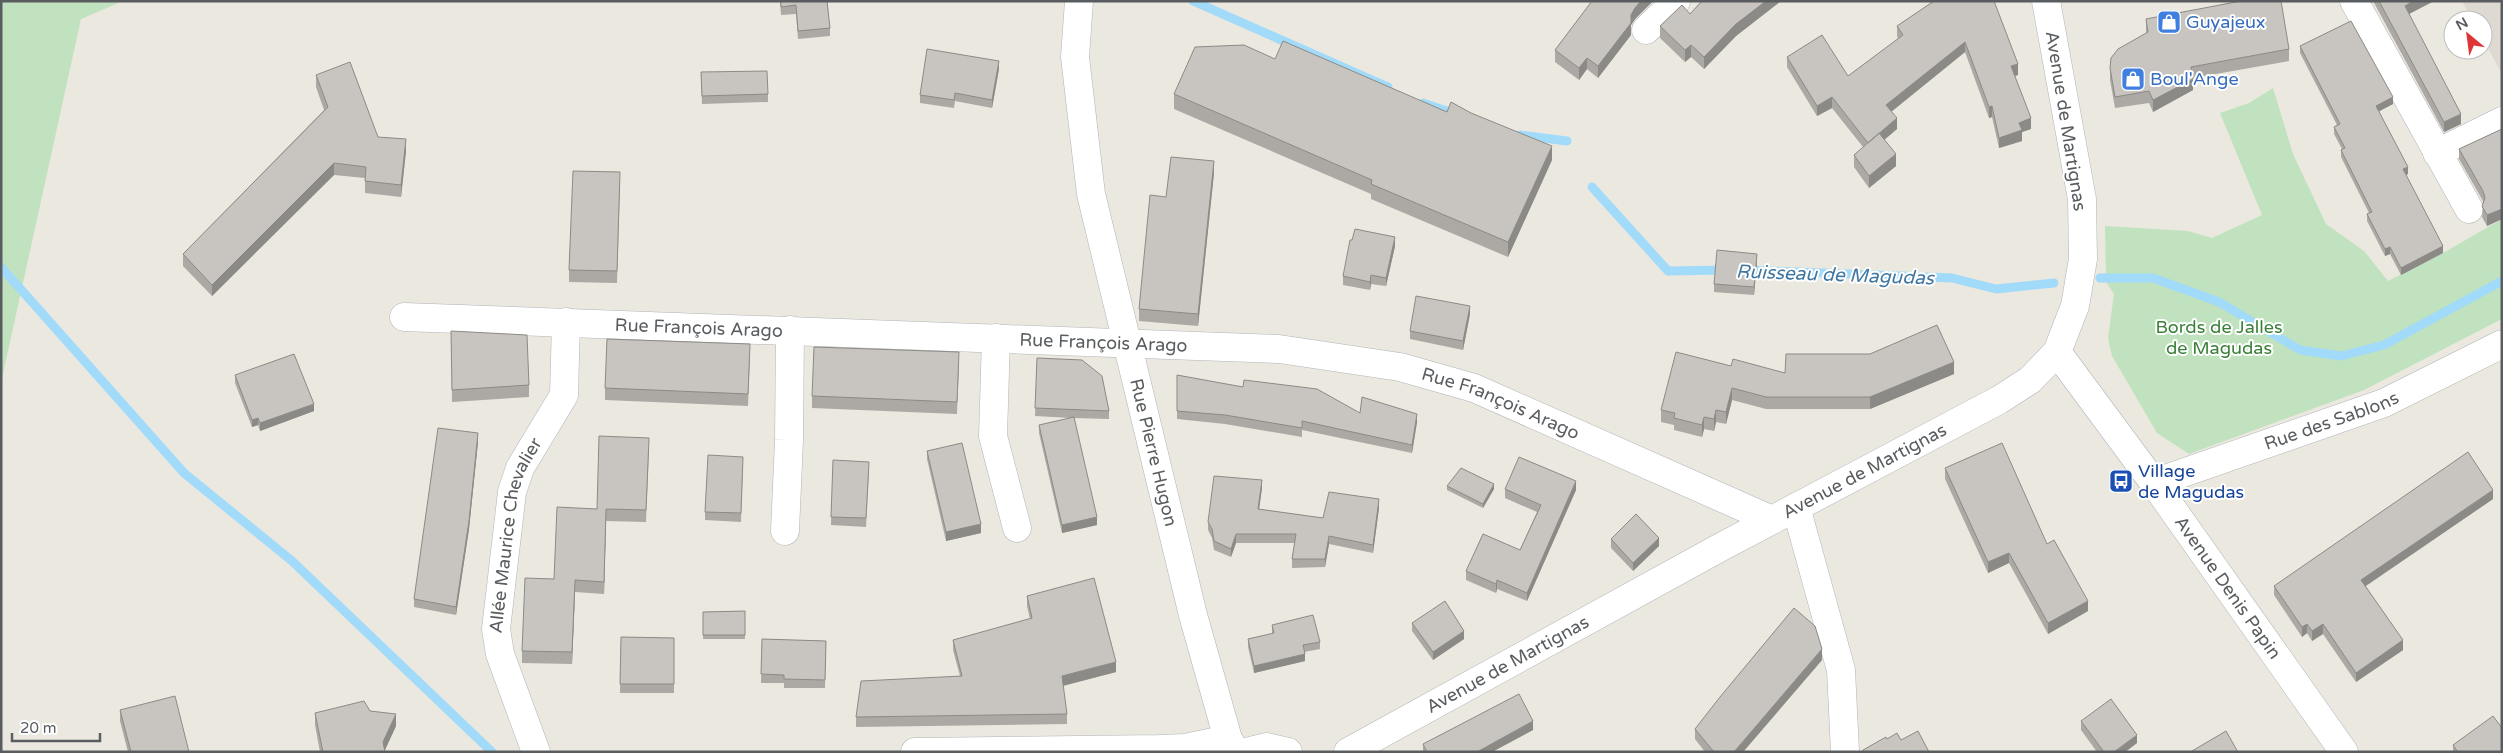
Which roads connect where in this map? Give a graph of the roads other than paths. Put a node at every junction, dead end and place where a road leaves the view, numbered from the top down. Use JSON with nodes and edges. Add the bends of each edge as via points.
{"nodes":[{"id":1,"x":1080,"y":1,"type":"edge"},
{"id":2,"x":1676,"y":1,"type":"edge"},
{"id":3,"x":2046,"y":1,"type":"edge"},
{"id":4,"x":2354,"y":1,"type":"edge"},
{"id":5,"x":1646,"y":30,"type":"dead end"},
{"id":6,"x":2502,"y":122,"type":"edge"},
{"id":7,"x":2437,"y":153,"type":"junction"},
{"id":8,"x":2468,"y":209,"type":"dead end"},
{"id":9,"x":404,"y":317,"type":"dead end"},
{"id":10,"x":566,"y":322,"type":"junction"},
{"id":11,"x":790,"y":330,"type":"junction"},
{"id":12,"x":996,"y":338,"type":"junction"},
{"id":13,"x":1126,"y":343,"type":"junction"},
{"id":14,"x":2502,"y":344,"type":"edge"},
{"id":15,"x":2057,"y":352,"type":"junction"},
{"id":16,"x":2154,"y":483,"type":"junction"},
{"id":17,"x":1784,"y":513,"type":"junction"},
{"id":18,"x":1017,"y":528,"type":"dead end"},
{"id":19,"x":785,"y":531,"type":"dead end"},
{"id":20,"x":1237,"y":747,"type":"edge"},
{"id":21,"x":536,"y":752,"type":"edge"},
{"id":22,"x":915,"y":752,"type":"edge"},
{"id":23,"x":1288,"y":752,"type":"edge"},
{"id":24,"x":1348,"y":752,"type":"edge"},
{"id":25,"x":1845,"y":752,"type":"edge"},
{"id":26,"x":2344,"y":752,"type":"edge"}],
"edges":[{"from":1,"to":13,"type":"street","name":"Rue Pierre Hugon","via":[[1076,57],[1091,194]]},
{"from":2,"to":5,"type":"street"},
{"from":3,"to":15,"type":"street","name":"Avenue de Martignas","via":[[2082,206],[2083,259],[2075,306]]},
{"from":4,"to":7,"type":"street"},
{"from":6,"to":7,"type":"street"},
{"from":7,"to":8,"type":"street"},
{"from":9,"to":10,"type":"street","name":"Rue François Arago"},
{"from":10,"to":11,"type":"street","name":"Rue François Arago"},
{"from":10,"to":21,"type":"street","name":"Allée Maurice Chevalier","via":[[564,395],[520,468],[512,492],[496,629],[500,654]]},
{"from":11,"to":12,"type":"street","name":"Rue François Arago"},
{"from":11,"to":19,"type":"street","via":[[790,440]]},
{"from":12,"to":13,"type":"street","name":"Rue François Arago"},
{"from":12,"to":18,"type":"street","via":[[993,436]]},
{"from":13,"to":17,"type":"street","name":"Rue François Arago","via":[[1279,349],[1400,366],[1474,388]]},
{"from":13,"to":20,"type":"street","name":"Rue Pierre Hugon","via":[[1193,616]]},
{"from":14,"to":16,"type":"street","name":"Rue des Sablons","via":[[2384,403]]},
{"from":15,"to":16,"type":"street","name":"Avenue Denis Papin"},
{"from":15,"to":17,"type":"street","name":"Avenue de Martignas","via":[[2030,380],[1999,400]]},
{"from":16,"to":26,"type":"street","name":"Avenue Denis Papin"},
{"from":17,"to":24,"type":"street","name":"Avenue de Martignas"},
{"from":17,"to":25,"type":"street","via":[[1841,670]]},
{"from":20,"to":22,"type":"street"},
{"from":20,"to":23,"type":"street","via":[[1266,747]]}]}
